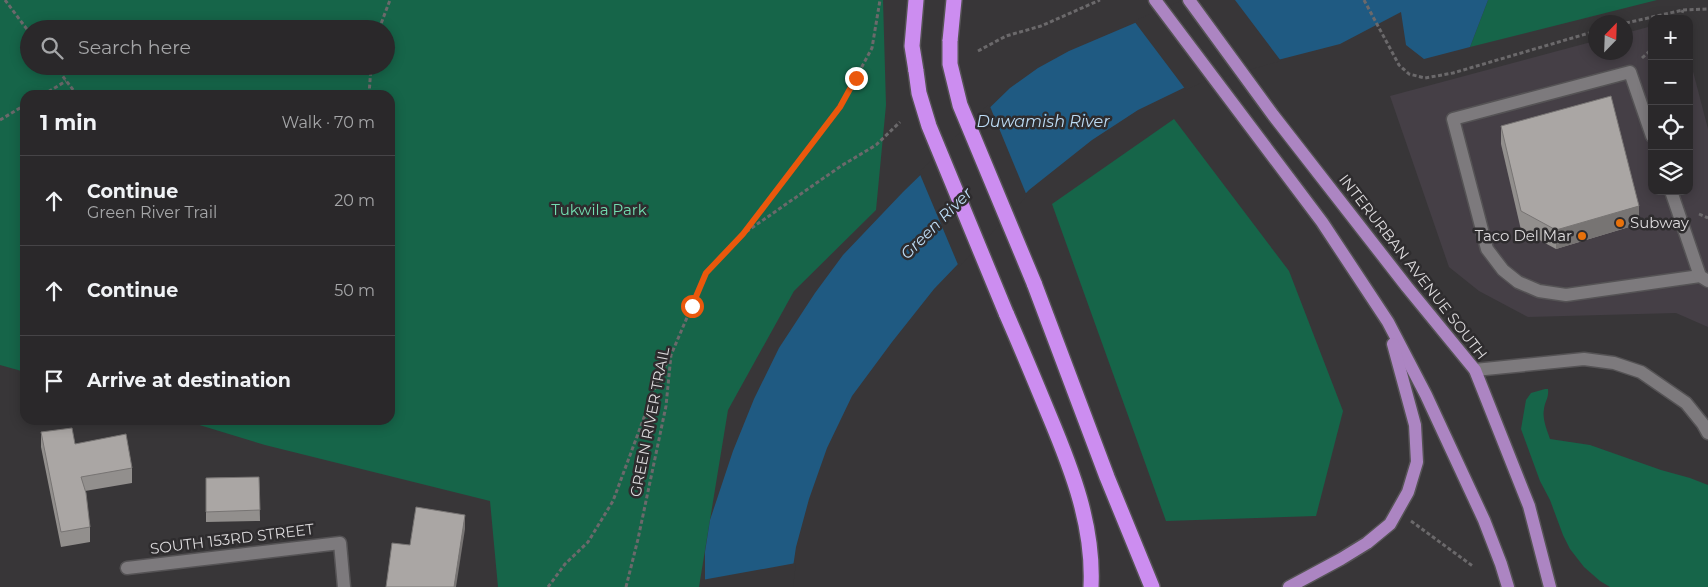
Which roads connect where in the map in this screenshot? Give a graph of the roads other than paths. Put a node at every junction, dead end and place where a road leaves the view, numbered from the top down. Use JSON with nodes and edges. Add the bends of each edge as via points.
{"nodes":[{"id":1,"x":916,"y":0,"type":"edge"},
{"id":2,"x":954,"y":0,"type":"edge"},
{"id":3,"x":1155,"y":0,"type":"edge"},
{"id":4,"x":1189,"y":0,"type":"edge"},
{"id":5,"x":1648,"y":124,"type":"edge"},
{"id":6,"x":1672,"y":195,"type":"edge"},
{"id":7,"x":1704,"y":279,"type":"edge"},
{"id":8,"x":1388,"y":322,"type":"junction"},
{"id":9,"x":1475,"y":370,"type":"junction"},
{"id":10,"x":1708,"y":433,"type":"edge"},
{"id":11,"x":127,"y":568,"type":"dead end"},
{"id":12,"x":344,"y":587,"type":"edge"},
{"id":13,"x":1091,"y":587,"type":"edge"},
{"id":14,"x":1152,"y":587,"type":"edge"},
{"id":15,"x":1289,"y":587,"type":"edge"},
{"id":16,"x":1508,"y":587,"type":"edge"},
{"id":17,"x":1550,"y":587,"type":"edge"}],
"edges":[{"from":1,"to":13,"type":"highway","bridge":true,"via":[[912,46],[919,93],[1074,476],[1088,533]]},
{"from":2,"to":14,"type":"highway","bridge":true,"via":[[950,64],[960,104],[1034,283]]},
{"from":3,"to":8,"type":"main road","via":[[1322,222]]},
{"from":4,"to":9,"type":"main road","name":"INTERURBAN AVENUE SOUTH","via":[[1273,115]]},
{"from":5,"to":7,"type":"street","via":[[1630,72],[1452,119],[1487,249],[1503,270],[1518,282],[1539,291],[1566,295]]},
{"from":6,"to":7,"type":"street"},
{"from":8,"to":15,"type":"main road","via":[[1415,425],[1417,462],[1408,492],[1390,524],[1367,543]]},
{"from":8,"to":16,"type":"main road","via":[[1484,520]]},
{"from":9,"to":10,"type":"street","via":[[1584,359],[1614,362],[1641,372],[1686,403]]},
{"from":9,"to":17,"type":"main road","name":"INTERURBAN AVENUE SOUTH","via":[[1529,506]]},
{"from":11,"to":12,"type":"street","name":"SOUTH 153RD STREET","via":[[340,543]]}]}
